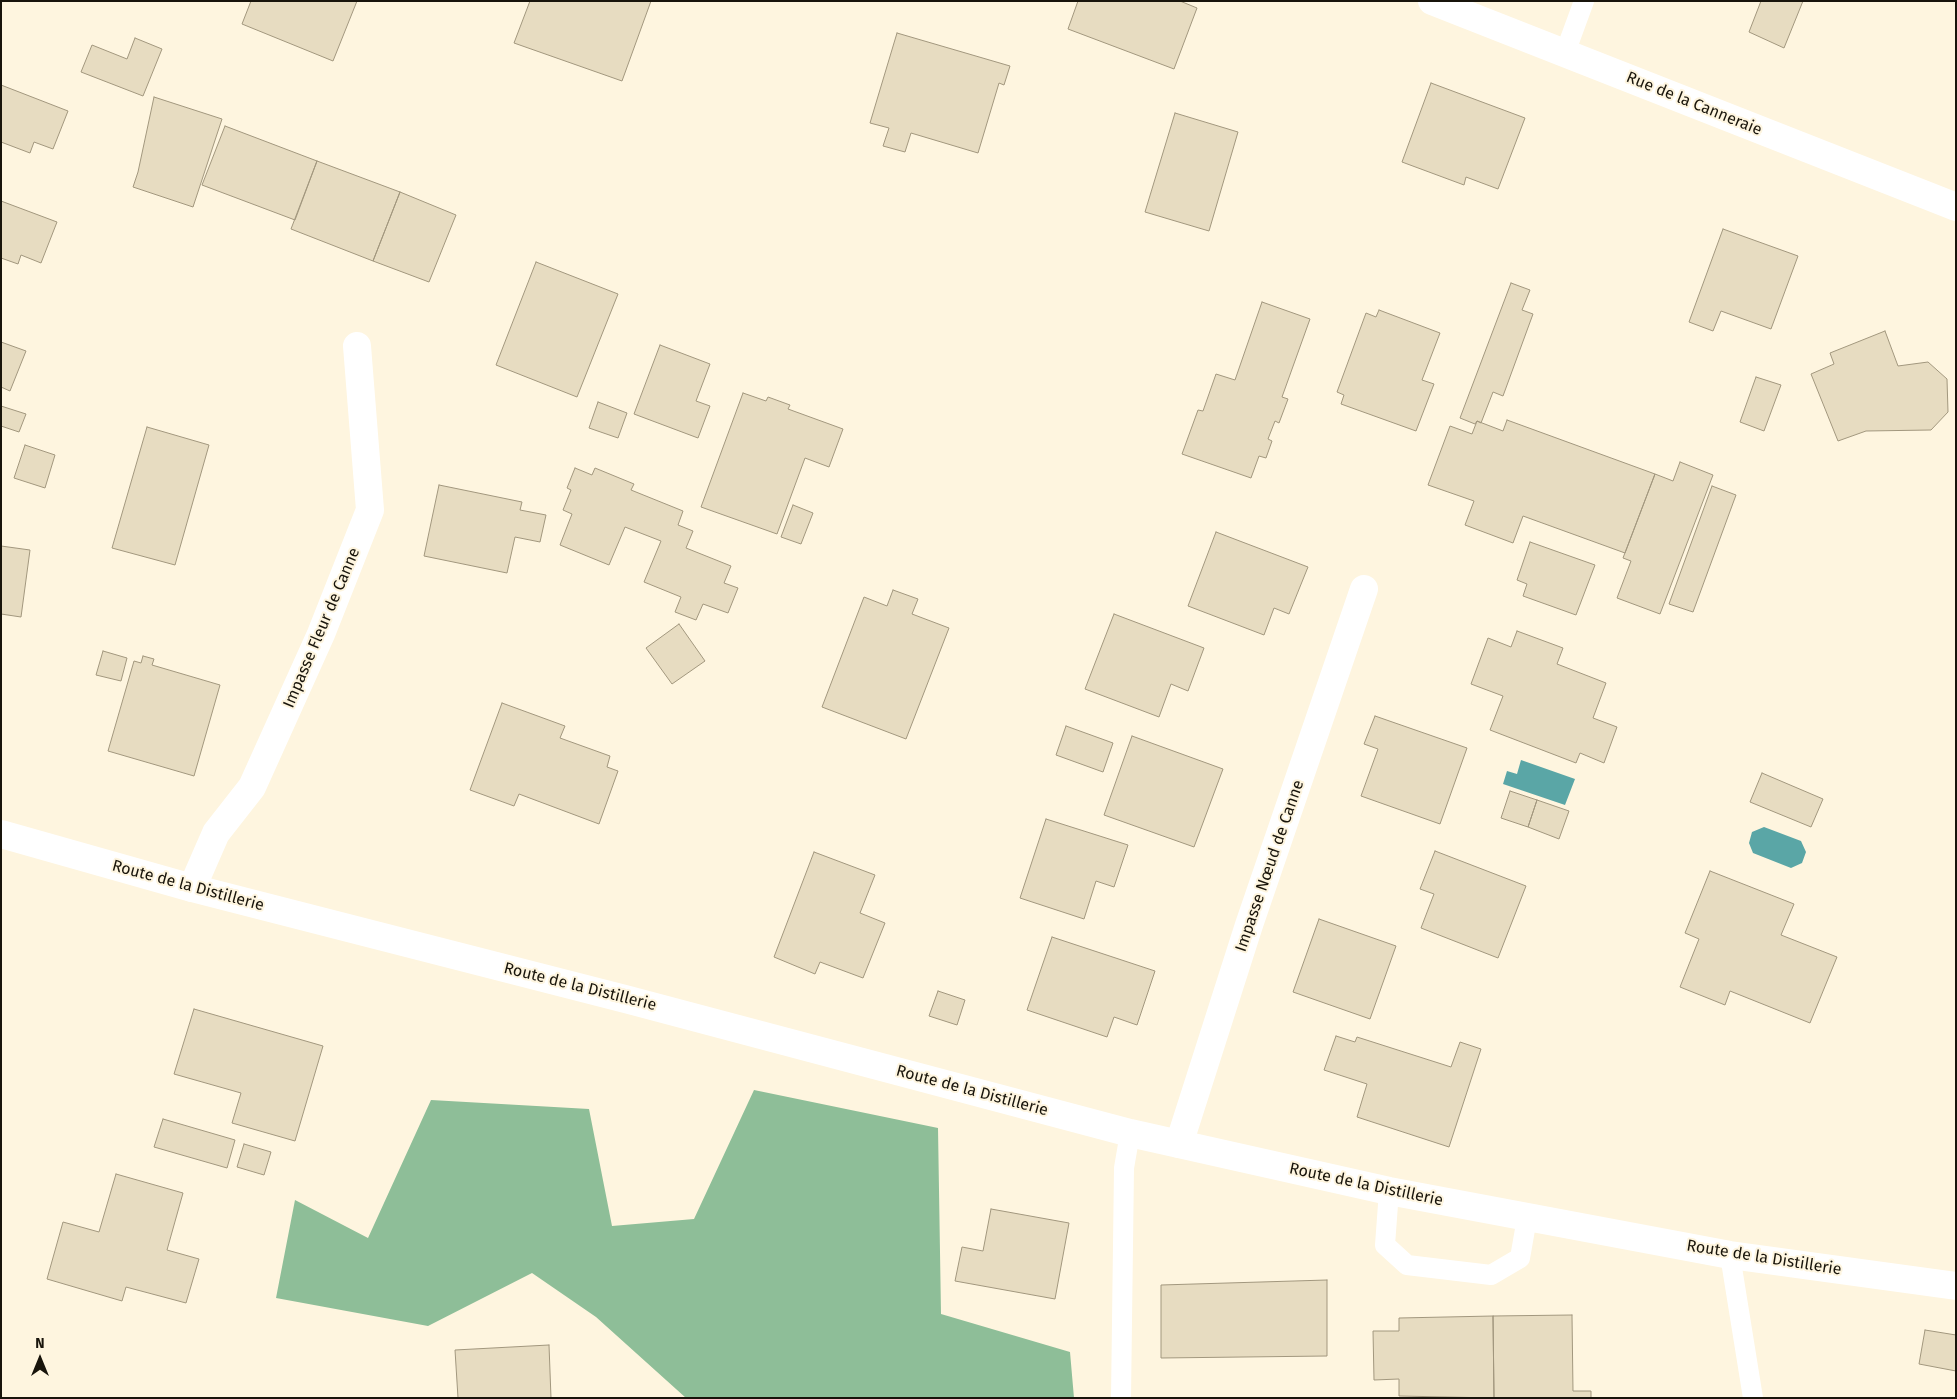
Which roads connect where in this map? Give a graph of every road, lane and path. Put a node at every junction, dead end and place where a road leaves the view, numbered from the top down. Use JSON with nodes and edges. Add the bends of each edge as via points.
{"nodes":[{"id":1,"x":1432,"y":1,"type":"edge"},
{"id":2,"x":1584,"y":1,"type":"edge"},
{"id":3,"x":1565,"y":53,"type":"junction"},
{"id":4,"x":1956,"y":207,"type":"edge"},
{"id":5,"x":357,"y":346,"type":"dead end"},
{"id":6,"x":1364,"y":589,"type":"dead end"},
{"id":7,"x":1,"y":834,"type":"edge"},
{"id":8,"x":192,"y":888,"type":"junction"},
{"id":9,"x":1130,"y":1133,"type":"junction"},
{"id":10,"x":1178,"y":1144,"type":"junction"},
{"id":11,"x":1389,"y":1191,"type":"junction"},
{"id":12,"x":1527,"y":1218,"type":"junction"},
{"id":13,"x":1730,"y":1255,"type":"junction"},
{"id":14,"x":1956,"y":1286,"type":"edge"},
{"id":15,"x":1121,"y":1398,"type":"edge"},
{"id":16,"x":1753,"y":1398,"type":"edge"}],
"edges":[{"from":1,"to":3,"type":"street","name":"Rue de la Canneraie"},
{"from":2,"to":3,"type":"lane"},
{"from":3,"to":4,"type":"street","name":"Rue de la Canneraie"},
{"from":5,"to":8,"type":"street","name":"Impasse Fleur de Canne","via":[[370,510],[321,634],[252,787],[216,833]]},
{"from":6,"to":10,"type":"street","name":"Impasse Nœud de Canne"},
{"from":7,"to":8,"type":"street","name":"Route de la Distillerie"},
{"from":8,"to":9,"type":"street","name":"Route de la Distillerie"},
{"from":9,"to":10,"type":"street","name":"Route de la Distillerie"},
{"from":9,"to":15,"type":"lane","via":[[1124,1168]]},
{"from":10,"to":11,"type":"street","name":"Route de la Distillerie"},
{"from":11,"to":12,"type":"street","name":"Route de la Distillerie"},
{"from":11,"to":12,"type":"lane","via":[[1385,1245],[1407,1265],[1491,1275],[1520,1258]]},
{"from":12,"to":13,"type":"street","name":"Route de la Distillerie"},
{"from":13,"to":14,"type":"street","name":"Route de la Distillerie"},
{"from":13,"to":16,"type":"lane"}]}
